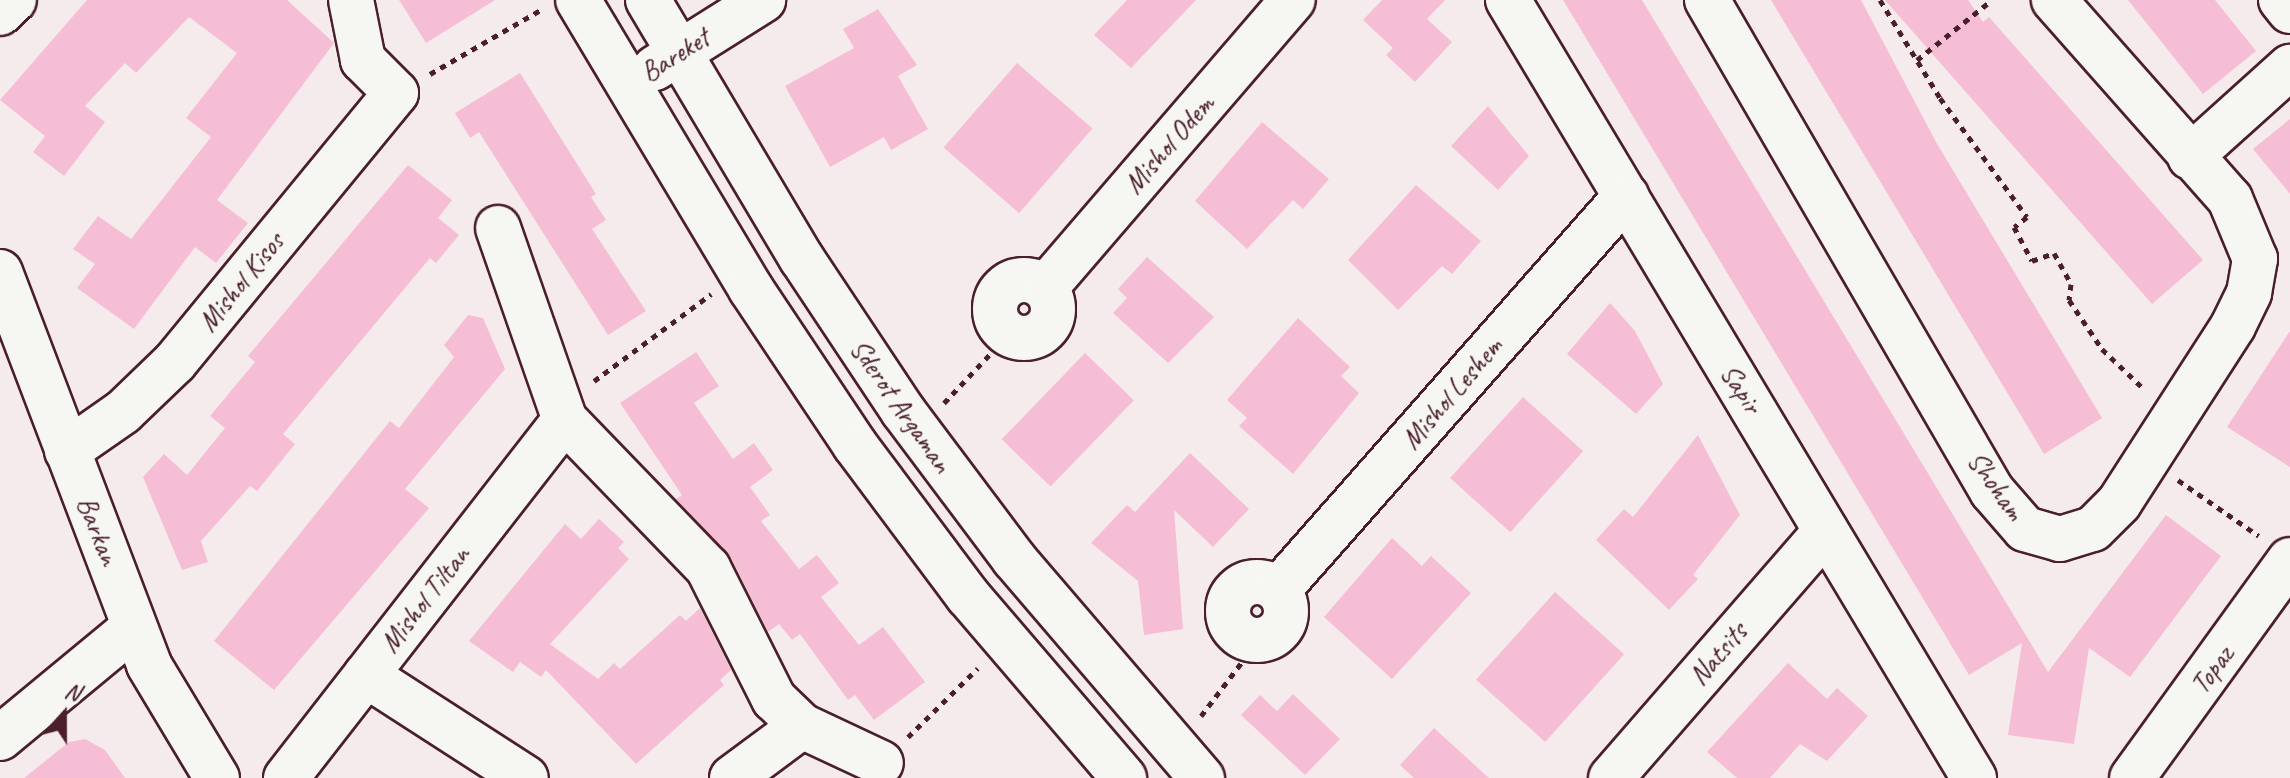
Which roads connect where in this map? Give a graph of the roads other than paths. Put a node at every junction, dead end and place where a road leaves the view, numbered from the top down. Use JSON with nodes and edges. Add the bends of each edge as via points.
{"nodes":[{"id":1,"x":14,"y":0,"type":"edge"},
{"id":2,"x":351,"y":0,"type":"edge"},
{"id":3,"x":578,"y":0,"type":"edge"},
{"id":4,"x":648,"y":0,"type":"edge"},
{"id":5,"x":763,"y":0,"type":"edge"},
{"id":6,"x":1293,"y":0,"type":"edge"},
{"id":7,"x":1508,"y":0,"type":"edge"},
{"id":8,"x":1707,"y":0,"type":"edge"},
{"id":9,"x":2054,"y":0,"type":"edge"},
{"id":10,"x":2281,"y":0,"type":"edge"},
{"id":11,"x":2290,"y":11,"type":"edge"},
{"id":12,"x":0,"y":13,"type":"edge"},
{"id":13,"x":679,"y":53,"type":"junction"},
{"id":14,"x":2290,"y":67,"type":"edge"},
{"id":15,"x":629,"y":84,"type":"junction"},
{"id":16,"x":2190,"y":157,"type":"junction"},
{"id":17,"x":1626,"y":196,"type":"junction"},
{"id":18,"x":498,"y":228,"type":"dead end"},
{"id":19,"x":0,"y":274,"type":"edge"},
{"id":20,"x":1009,"y":334,"type":"road end"},
{"id":21,"x":565,"y":420,"type":"junction"},
{"id":22,"x":67,"y":451,"type":"junction"},
{"id":23,"x":1826,"y":531,"type":"junction"},
{"id":24,"x":2277,"y":550,"type":"edge"},
{"id":25,"x":134,"y":627,"type":"junction"},
{"id":26,"x":1258,"y":641,"type":"road end"},
{"id":27,"x":366,"y":675,"type":"junction"},
{"id":28,"x":802,"y":726,"type":"junction"},
{"id":29,"x":0,"y":738,"type":"edge"},
{"id":30,"x":881,"y":763,"type":"road end"},
{"id":31,"x":1189,"y":763,"type":"edge"},
{"id":32,"x":217,"y":778,"type":"edge"},
{"id":33,"x":286,"y":778,"type":"edge"},
{"id":34,"x":526,"y":778,"type":"edge"},
{"id":35,"x":732,"y":778,"type":"edge"},
{"id":36,"x":1124,"y":778,"type":"edge"},
{"id":37,"x":1141,"y":778,"type":"edge"},
{"id":38,"x":1611,"y":778,"type":"edge"},
{"id":39,"x":1974,"y":778,"type":"edge"},
{"id":40,"x":2132,"y":778,"type":"edge"}],
"edges":[{"from":1,"to":12,"type":"street"},
{"from":2,"to":22,"type":"street","name":"Mishol Kisos","via":[[363,60],[396,93],[175,362],[110,423]]},
{"from":3,"to":15,"type":"street","name":"Sderot Argaman"},
{"from":4,"to":13,"type":"street","name":"Sderot Argaman"},
{"from":5,"to":13,"type":"street","name":"Bareket"},
{"from":6,"to":20,"type":"street","name":"Mishol Odem","via":[[1045,288],[1054,308],[1046,330],[1026,338]]},
{"from":7,"to":17,"type":"street","name":"Sapir"},
{"from":8,"to":16,"type":"street","name":"Shoham","via":[[2009,513],[2043,537],[2077,536],[2107,518],[2242,310],[2255,259],[2244,221]]},
{"from":9,"to":16,"type":"street","name":"Shoham"},
{"from":10,"to":11,"type":"street"},
{"from":13,"to":15,"type":"street","name":"Bareket"},
{"from":13,"to":31,"type":"street","name":"Sderot Argaman","via":[[802,259],[918,431],[1014,559]]},
{"from":14,"to":16,"type":"street"},
{"from":15,"to":36,"type":"street","name":"Sderot Argaman","via":[[741,272],[855,445],[1005,641]]},
{"from":17,"to":23,"type":"street","name":"Sapir"},
{"from":17,"to":26,"type":"street","name":"Mishol Leshem","via":[[1278,590],[1286,605],[1285,622],[1279,632]]},
{"from":18,"to":21,"type":"street"},
{"from":19,"to":22,"type":"street","name":"Barkan"},
{"from":21,"to":27,"type":"street","name":"Mishol Tiltan"},
{"from":21,"to":28,"type":"street","via":[[708,568],[774,699]]},
{"from":22,"to":25,"type":"street","name":"Barkan"},
{"from":23,"to":38,"type":"street","name":"Natsits"},
{"from":23,"to":39,"type":"street","name":"Sapir"},
{"from":24,"to":40,"type":"street","name":"Topaz"},
{"from":25,"to":29,"type":"street"},
{"from":25,"to":32,"type":"street","name":"Barkan","via":[[189,741]]},
{"from":27,"to":33,"type":"street","name":"Mishol Tiltan"},
{"from":27,"to":34,"type":"street"},
{"from":28,"to":30,"type":"street"},
{"from":28,"to":35,"type":"street"},
{"from":31,"to":37,"type":"street"}]}
